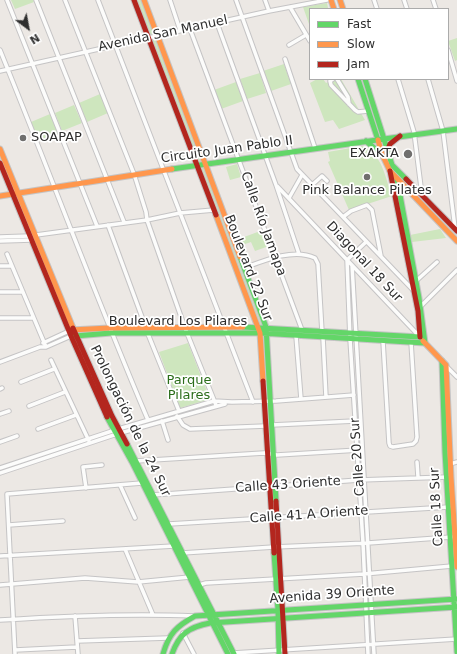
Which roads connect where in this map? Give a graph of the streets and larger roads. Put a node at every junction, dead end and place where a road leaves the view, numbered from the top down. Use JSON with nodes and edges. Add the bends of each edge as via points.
{"nodes":[{"id":1,"x":7,"y":0,"type":"edge"},
{"id":2,"x":36,"y":0,"type":"edge"},
{"id":3,"x":65,"y":0,"type":"edge"},
{"id":4,"x":98,"y":0,"type":"edge"},
{"id":5,"x":134,"y":0,"type":"edge"},
{"id":6,"x":144,"y":0,"type":"edge"},
{"id":7,"x":170,"y":0,"type":"edge"},
{"id":8,"x":236,"y":0,"type":"edge"},
{"id":9,"x":265,"y":0,"type":"edge"},
{"id":10,"x":294,"y":0,"type":"edge"},
{"id":11,"x":327,"y":0,"type":"edge"},
{"id":12,"x":296,"y":6,"type":"junction"},
{"id":13,"x":290,"y":7,"type":"junction"},
{"id":14,"x":269,"y":11,"type":"junction"},
{"id":15,"x":242,"y":17,"type":"junction"},
{"id":16,"x":216,"y":23,"type":"junction"},
{"id":17,"x":190,"y":28,"type":"junction"},
{"id":18,"x":180,"y":30,"type":"junction"},
{"id":19,"x":306,"y":35,"type":"junction"},
{"id":20,"x":158,"y":36,"type":"junction"},
{"id":21,"x":149,"y":38,"type":"junction"},
{"id":22,"x":309,"y":40,"type":"edge"},
{"id":23,"x":115,"y":45,"type":"junction"},
{"id":24,"x":289,"y":45,"type":"dead end"},
{"id":25,"x":0,"y":50,"type":"edge"},
{"id":26,"x":85,"y":52,"type":"junction"},
{"id":27,"x":449,"y":53,"type":"edge"},
{"id":28,"x":58,"y":58,"type":"junction"},
{"id":29,"x":285,"y":59,"type":"dead end"},
{"id":30,"x":32,"y":64,"type":"junction"},
{"id":31,"x":8,"y":69,"type":"junction"},
{"id":32,"x":0,"y":71,"type":"edge"},
{"id":33,"x":332,"y":80,"type":"edge"},
{"id":34,"x":338,"y":80,"type":"edge"},
{"id":35,"x":358,"y":80,"type":"edge"},
{"id":36,"x":365,"y":80,"type":"edge"},
{"id":37,"x":398,"y":80,"type":"edge"},
{"id":38,"x":428,"y":80,"type":"edge"},
{"id":39,"x":457,"y":81,"type":"edge"},
{"id":40,"x":349,"y":104,"type":"junction"},
{"id":41,"x":368,"y":111,"type":"junction"},
{"id":42,"x":457,"y":129,"type":"edge"},
{"id":43,"x":443,"y":131,"type":"junction"},
{"id":44,"x":415,"y":134,"type":"junction"},
{"id":45,"x":400,"y":136,"type":"junction"},
{"id":46,"x":384,"y":139,"type":"junction"},
{"id":47,"x":378,"y":140,"type":"junction"},
{"id":48,"x":366,"y":141,"type":"junction"},
{"id":49,"x":315,"y":148,"type":"junction"},
{"id":50,"x":0,"y":149,"type":"edge"},
{"id":51,"x":388,"y":149,"type":"junction"},
{"id":52,"x":291,"y":152,"type":"junction"},
{"id":53,"x":382,"y":154,"type":"junction"},
{"id":54,"x":265,"y":155,"type":"junction"},
{"id":55,"x":239,"y":159,"type":"junction"},
{"id":56,"x":0,"y":163,"type":"edge"},
{"id":57,"x":206,"y":164,"type":"junction"},
{"id":58,"x":198,"y":165,"type":"junction"},
{"id":59,"x":164,"y":170,"type":"junction"},
{"id":60,"x":390,"y":172,"type":"junction"},
{"id":61,"x":134,"y":174,"type":"junction"},
{"id":62,"x":302,"y":175,"type":"junction"},
{"id":63,"x":107,"y":178,"type":"junction"},
{"id":64,"x":397,"y":179,"type":"junction"},
{"id":65,"x":328,"y":181,"type":"dead end"},
{"id":66,"x":80,"y":183,"type":"junction"},
{"id":67,"x":276,"y":185,"type":"junction"},
{"id":68,"x":312,"y":185,"type":"junction"},
{"id":69,"x":55,"y":187,"type":"junction"},
{"id":70,"x":15,"y":194,"type":"junction"},
{"id":71,"x":422,"y":195,"type":"junction"},
{"id":72,"x":0,"y":196,"type":"edge"},
{"id":73,"x":289,"y":198,"type":"junction"},
{"id":74,"x":214,"y":210,"type":"junction"},
{"id":75,"x":180,"y":213,"type":"junction"},
{"id":76,"x":343,"y":217,"type":"junction"},
{"id":77,"x":147,"y":220,"type":"junction"},
{"id":78,"x":124,"y":222,"type":"junction"},
{"id":79,"x":108,"y":225,"type":"junction"},
{"id":80,"x":97,"y":226,"type":"junction"},
{"id":81,"x":71,"y":230,"type":"junction"},
{"id":82,"x":456,"y":230,"type":"edge"},
{"id":83,"x":0,"y":237,"type":"edge"},
{"id":84,"x":33,"y":237,"type":"junction"},
{"id":85,"x":0,"y":241,"type":"edge"},
{"id":86,"x":457,"y":241,"type":"edge"},
{"id":87,"x":366,"y":242,"type":"junction"},
{"id":88,"x":7,"y":254,"type":"dead end"},
{"id":89,"x":299,"y":254,"type":"junction"},
{"id":90,"x":274,"y":257,"type":"junction"},
{"id":91,"x":381,"y":257,"type":"junction"},
{"id":92,"x":347,"y":260,"type":"junction"},
{"id":93,"x":437,"y":262,"type":"dead end"},
{"id":94,"x":352,"y":265,"type":"junction"},
{"id":95,"x":0,"y":266,"type":"edge"},
{"id":96,"x":12,"y":266,"type":"junction"},
{"id":97,"x":244,"y":268,"type":"junction"},
{"id":98,"x":457,"y":270,"type":"edge"},
{"id":99,"x":416,"y":281,"type":"junction"},
{"id":100,"x":0,"y":292,"type":"edge"},
{"id":101,"x":23,"y":292,"type":"junction"},
{"id":102,"x":414,"y":292,"type":"junction"},
{"id":103,"x":419,"y":308,"type":"junction"},
{"id":104,"x":0,"y":318,"type":"edge"},
{"id":105,"x":34,"y":318,"type":"junction"},
{"id":106,"x":259,"y":326,"type":"junction"},
{"id":107,"x":223,"y":327,"type":"junction"},
{"id":108,"x":266,"y":327,"type":"junction"},
{"id":109,"x":185,"y":328,"type":"junction"},
{"id":110,"x":302,"y":330,"type":"junction"},
{"id":111,"x":110,"y":331,"type":"junction"},
{"id":112,"x":147,"y":331,"type":"junction"},
{"id":113,"x":72,"y":333,"type":"junction"},
{"id":114,"x":226,"y":333,"type":"junction"},
{"id":115,"x":260,"y":333,"type":"junction"},
{"id":116,"x":188,"y":334,"type":"junction"},
{"id":117,"x":267,"y":334,"type":"junction"},
{"id":118,"x":323,"y":335,"type":"junction"},
{"id":119,"x":296,"y":336,"type":"junction"},
{"id":120,"x":353,"y":336,"type":"junction"},
{"id":121,"x":420,"y":337,"type":"junction"},
{"id":122,"x":383,"y":341,"type":"junction"},
{"id":123,"x":44,"y":342,"type":"junction"},
{"id":124,"x":411,"y":342,"type":"junction"},
{"id":125,"x":425,"y":343,"type":"junction"},
{"id":126,"x":40,"y":347,"type":"junction"},
{"id":127,"x":46,"y":347,"type":"junction"},
{"id":128,"x":51,"y":360,"type":"dead end"},
{"id":129,"x":442,"y":361,"type":"junction"},
{"id":130,"x":0,"y":362,"type":"edge"},
{"id":131,"x":446,"y":365,"type":"junction"},
{"id":132,"x":54,"y":369,"type":"junction"},
{"id":133,"x":457,"y":377,"type":"edge"},
{"id":134,"x":21,"y":382,"type":"dead end"},
{"id":135,"x":65,"y":392,"type":"junction"},
{"id":136,"x":356,"y":395,"type":"junction"},
{"id":137,"x":326,"y":397,"type":"junction"},
{"id":138,"x":301,"y":399,"type":"junction"},
{"id":139,"x":268,"y":401,"type":"junction"},
{"id":140,"x":253,"y":402,"type":"junction"},
{"id":141,"x":215,"y":403,"type":"junction"},
{"id":142,"x":29,"y":406,"type":"dead end"},
{"id":143,"x":9,"y":411,"type":"dead end"},
{"id":144,"x":180,"y":411,"type":"junction"},
{"id":145,"x":0,"y":414,"type":"edge"},
{"id":146,"x":76,"y":415,"type":"junction"},
{"id":147,"x":177,"y":416,"type":"junction"},
{"id":148,"x":148,"y":420,"type":"junction"},
{"id":149,"x":162,"y":421,"type":"junction"},
{"id":150,"x":355,"y":421,"type":"junction"},
{"id":151,"x":269,"y":425,"type":"junction"},
{"id":152,"x":38,"y":429,"type":"dead end"},
{"id":153,"x":118,"y":432,"type":"junction"},
{"id":154,"x":17,"y":436,"type":"dead end"},
{"id":155,"x":168,"y":440,"type":"dead end"},
{"id":156,"x":89,"y":441,"type":"junction"},
{"id":157,"x":0,"y":442,"type":"edge"},
{"id":158,"x":357,"y":450,"type":"junction"},
{"id":159,"x":362,"y":450,"type":"junction"},
{"id":160,"x":447,"y":452,"type":"junction"},
{"id":161,"x":270,"y":454,"type":"junction"},
{"id":162,"x":32,"y":460,"type":"junction"},
{"id":163,"x":136,"y":461,"type":"junction"},
{"id":164,"x":417,"y":462,"type":"dead end"},
{"id":165,"x":457,"y":462,"type":"edge"},
{"id":166,"x":450,"y":464,"type":"junction"},
{"id":167,"x":102,"y":465,"type":"dead end"},
{"id":168,"x":0,"y":468,"type":"edge"},
{"id":169,"x":0,"y":473,"type":"edge"},
{"id":170,"x":418,"y":477,"type":"junction"},
{"id":171,"x":449,"y":477,"type":"junction"},
{"id":172,"x":359,"y":480,"type":"junction"},
{"id":173,"x":364,"y":480,"type":"junction"},
{"id":174,"x":142,"y":483,"type":"junction"},
{"id":175,"x":120,"y":485,"type":"junction"},
{"id":176,"x":273,"y":486,"type":"junction"},
{"id":177,"x":86,"y":488,"type":"junction"},
{"id":178,"x":151,"y":495,"type":"junction"},
{"id":179,"x":449,"y":507,"type":"junction"},
{"id":180,"x":363,"y":511,"type":"junction"},
{"id":181,"x":455,"y":513,"type":"edge"},
{"id":182,"x":275,"y":517,"type":"junction"},
{"id":183,"x":135,"y":518,"type":"dead end"},
{"id":184,"x":63,"y":521,"type":"dead end"},
{"id":185,"x":169,"y":524,"type":"junction"},
{"id":186,"x":8,"y":525,"type":"junction"},
{"id":187,"x":452,"y":537,"type":"junction"},
{"id":188,"x":363,"y":543,"type":"junction"},
{"id":189,"x":368,"y":543,"type":"junction"},
{"id":190,"x":174,"y":546,"type":"junction"},
{"id":191,"x":277,"y":547,"type":"junction"},
{"id":192,"x":125,"y":549,"type":"junction"},
{"id":193,"x":181,"y":554,"type":"junction"},
{"id":194,"x":0,"y":556,"type":"edge"},
{"id":195,"x":10,"y":556,"type":"junction"},
{"id":196,"x":454,"y":567,"type":"edge"},
{"id":197,"x":367,"y":574,"type":"junction"},
{"id":198,"x":190,"y":577,"type":"junction"},
{"id":199,"x":278,"y":579,"type":"junction"},
{"id":200,"x":138,"y":582,"type":"junction"},
{"id":201,"x":11,"y":584,"type":"junction"},
{"id":202,"x":0,"y":585,"type":"edge"},
{"id":203,"x":199,"y":585,"type":"junction"},
{"id":204,"x":455,"y":599,"type":"edge"},
{"id":205,"x":365,"y":604,"type":"junction"},
{"id":206,"x":371,"y":604,"type":"junction"},
{"id":207,"x":455,"y":607,"type":"edge"},
{"id":208,"x":280,"y":609,"type":"junction"},
{"id":209,"x":365,"y":612,"type":"junction"},
{"id":210,"x":371,"y":612,"type":"junction"},
{"id":211,"x":211,"y":614,"type":"junction"},
{"id":212,"x":153,"y":615,"type":"junction"},
{"id":213,"x":75,"y":616,"type":"junction"},
{"id":214,"x":195,"y":616,"type":"junction"},
{"id":215,"x":281,"y":618,"type":"junction"},
{"id":216,"x":13,"y":619,"type":"junction"},
{"id":217,"x":0,"y":620,"type":"edge"},
{"id":218,"x":215,"y":622,"type":"junction"},
{"id":219,"x":183,"y":633,"type":"junction"},
{"id":220,"x":168,"y":638,"type":"junction"},
{"id":221,"x":457,"y":639,"type":"edge"},
{"id":222,"x":77,"y":641,"type":"junction"},
{"id":223,"x":367,"y":645,"type":"junction"},
{"id":224,"x":373,"y":645,"type":"junction"},
{"id":225,"x":77,"y":647,"type":"junction"},
{"id":226,"x":15,"y":652,"type":"edge"},
{"id":227,"x":282,"y":652,"type":"edge"},
{"id":228,"x":457,"y":652,"type":"edge"},
{"id":229,"x":78,"y":654,"type":"edge"},
{"id":230,"x":163,"y":654,"type":"edge"},
{"id":231,"x":172,"y":654,"type":"edge"},
{"id":232,"x":194,"y":654,"type":"edge"},
{"id":233,"x":232,"y":654,"type":"edge"},
{"id":234,"x":368,"y":654,"type":"edge"},
{"id":235,"x":374,"y":654,"type":"edge"}],
"edges":[{"from":1,"to":30,"type":"street"},
{"from":2,"to":28,"type":"street"},
{"from":3,"to":26,"type":"street"},
{"from":4,"to":23,"type":"street"},
{"from":5,"to":21,"type":"street","name":"Boulevard 22 Sur"},
{"from":6,"to":20,"type":"street","name":"Boulevard 22 Sur"},
{"from":7,"to":18,"type":"street"},
{"from":8,"to":15,"type":"street"},
{"from":9,"to":14,"type":"street"},
{"from":10,"to":12,"type":"street"},
{"from":11,"to":12,"type":"street","name":"Avenida San Manuel"},
{"from":12,"to":13,"type":"street","name":"Avenida San Manuel"},
{"from":13,"to":14,"type":"street","name":"Avenida San Manuel"},
{"from":13,"to":19,"type":"street"},
{"from":14,"to":15,"type":"street","name":"Avenida San Manuel"},
{"from":15,"to":16,"type":"street","name":"Avenida San Manuel"},
{"from":15,"to":52,"type":"street"},
{"from":16,"to":17,"type":"street","name":"Avenida San Manuel"},
{"from":16,"to":54,"type":"street","name":"Diagonal 18 Sur"},
{"from":17,"to":18,"type":"street","name":"Avenida San Manuel"},
{"from":17,"to":55,"type":"street","name":"Calle Río Jamapa"},
{"from":18,"to":20,"type":"street","name":"Avenida San Manuel"},
{"from":19,"to":22,"type":"street"},
{"from":19,"to":24,"type":"street"},
{"from":20,"to":21,"type":"street","name":"Avenida San Manuel"},
{"from":20,"to":57,"type":"street","name":"Boulevard 22 Sur"},
{"from":21,"to":23,"type":"street","name":"Avenida San Manuel"},
{"from":21,"to":58,"type":"street","name":"Boulevard 22 Sur"},
{"from":23,"to":26,"type":"street","name":"Avenida San Manuel"},
{"from":23,"to":59,"type":"street"},
{"from":25,"to":31,"type":"street"},
{"from":26,"to":28,"type":"street","name":"Avenida San Manuel"},
{"from":26,"to":61,"type":"street"},
{"from":27,"to":39,"type":"street"},
{"from":28,"to":30,"type":"street","name":"Avenida San Manuel"},
{"from":28,"to":63,"type":"street"},
{"from":29,"to":49,"type":"street"},
{"from":30,"to":31,"type":"street","name":"Avenida San Manuel"},
{"from":30,"to":66,"type":"street"},
{"from":31,"to":32,"type":"street","name":"Avenida San Manuel"},
{"from":31,"to":69,"type":"street"},
{"from":33,"to":40,"type":"street","via":[[331,84]]},
{"from":34,"to":40,"type":"street","via":[[348,97]]},
{"from":35,"to":41,"type":"street"},
{"from":36,"to":46,"type":"street"},
{"from":37,"to":44,"type":"street"},
{"from":38,"to":43,"type":"street"},
{"from":40,"to":41,"type":"street","via":[[358,112]]},
{"from":41,"to":47,"type":"street"},
{"from":42,"to":43,"type":"street","name":"Circuito Juan Pablo II"},
{"from":43,"to":44,"type":"street","name":"Circuito Juan Pablo II"},
{"from":43,"to":82,"type":"street"},
{"from":44,"to":45,"type":"street","name":"Circuito Juan Pablo II"},
{"from":44,"to":71,"type":"street"},
{"from":45,"to":46,"type":"street","name":"Circuito Juan Pablo II"},
{"from":45,"to":51,"type":"street"},
{"from":46,"to":47,"type":"street","name":"Circuito Juan Pablo II"},
{"from":46,"to":51,"type":"street"},
{"from":47,"to":48,"type":"street","name":"Circuito Juan Pablo II"},
{"from":47,"to":53,"type":"street"},
{"from":48,"to":49,"type":"street","name":"Circuito Juan Pablo II"},
{"from":48,"to":53,"type":"street"},
{"from":49,"to":52,"type":"street","name":"Circuito Juan Pablo II"},
{"from":50,"to":70,"type":"street"},
{"from":51,"to":71,"type":"street","via":[[392,165]]},
{"from":52,"to":54,"type":"street","name":"Circuito Juan Pablo II"},
{"from":52,"to":62,"type":"street"},
{"from":53,"to":60,"type":"street"},
{"from":54,"to":55,"type":"street","name":"Circuito Juan Pablo II"},
{"from":54,"to":67,"type":"street","name":"Diagonal 18 Sur"},
{"from":55,"to":57,"type":"street","name":"Circuito Juan Pablo II"},
{"from":55,"to":90,"type":"street","name":"Calle Río Jamapa"},
{"from":56,"to":70,"type":"street"},
{"from":57,"to":58,"type":"street","name":"Circuito Juan Pablo II"},
{"from":57,"to":97,"type":"street","name":"Boulevard 22 Sur"},
{"from":58,"to":59,"type":"street","name":"Circuito Juan Pablo II"},
{"from":58,"to":74,"type":"street","name":"Boulevard 22 Sur"},
{"from":59,"to":61,"type":"street","name":"Circuito Juan Pablo II"},
{"from":59,"to":75,"type":"street"},
{"from":60,"to":64,"type":"street"},
{"from":60,"to":102,"type":"street"},
{"from":61,"to":63,"type":"street","name":"Circuito Juan Pablo II"},
{"from":61,"to":77,"type":"street"},
{"from":62,"to":68,"type":"street"},
{"from":62,"to":73,"type":"street"},
{"from":63,"to":66,"type":"street","name":"Circuito Juan Pablo II"},
{"from":63,"to":78,"type":"street"},
{"from":64,"to":86,"type":"street"},
{"from":64,"to":99,"type":"street"},
{"from":65,"to":68,"type":"street","via":[[322,176]]},
{"from":66,"to":69,"type":"street","name":"Circuito Juan Pablo II"},
{"from":66,"to":80,"type":"street"},
{"from":67,"to":73,"type":"street","name":"Diagonal 18 Sur"},
{"from":67,"to":89,"type":"street"},
{"from":68,"to":76,"type":"street"},
{"from":69,"to":70,"type":"street","name":"Circuito Juan Pablo II"},
{"from":69,"to":81,"type":"street"},
{"from":70,"to":72,"type":"street","name":"Circuito Juan Pablo II"},
{"from":70,"to":84,"type":"street","name":"Prolongación de la 24 Sur"},
{"from":71,"to":82,"type":"street"},
{"from":73,"to":92,"type":"street","name":"Diagonal 18 Sur"},
{"from":74,"to":75,"type":"street"},
{"from":74,"to":106,"type":"street","name":"Boulevard 22 Sur"},
{"from":75,"to":77,"type":"street"},
{"from":75,"to":107,"type":"street"},
{"from":76,"to":87,"type":"street"},
{"from":76,"to":91,"type":"street","via":[[367,205],[370,206]]},
{"from":77,"to":78,"type":"street"},
{"from":77,"to":109,"type":"street"},
{"from":78,"to":79,"type":"street"},
{"from":79,"to":80,"type":"street"},
{"from":79,"to":112,"type":"street"},
{"from":80,"to":81,"type":"street"},
{"from":81,"to":84,"type":"street"},
{"from":81,"to":111,"type":"street"},
{"from":83,"to":84,"type":"street"},
{"from":84,"to":85,"type":"street"},
{"from":84,"to":113,"type":"street","name":"Prolongación de la 24 Sur"},
{"from":87,"to":91,"type":"street"},
{"from":87,"to":92,"type":"street"},
{"from":88,"to":96,"type":"street"},
{"from":89,"to":90,"type":"street"},
{"from":89,"to":118,"type":"street","via":[[317,259]]},
{"from":90,"to":97,"type":"street"},
{"from":90,"to":110,"type":"street","name":"Calle Río Jamapa"},
{"from":91,"to":102,"type":"street"},
{"from":92,"to":94,"type":"street","name":"Diagonal 18 Sur"},
{"from":92,"to":120,"type":"street","name":"Calle 20 Sur"},
{"from":93,"to":99,"type":"street"},
{"from":94,"to":120,"type":"street","name":"Calle 20 Sur"},
{"from":94,"to":121,"type":"street","name":"Diagonal 18 Sur"},
{"from":95,"to":96,"type":"street"},
{"from":96,"to":101,"type":"street"},
{"from":97,"to":108,"type":"street","name":"Boulevard 22 Sur"},
{"from":98,"to":103,"type":"street"},
{"from":99,"to":103,"type":"street"},
{"from":100,"to":101,"type":"street"},
{"from":101,"to":105,"type":"street"},
{"from":102,"to":103,"type":"street"},
{"from":103,"to":121,"type":"street"},
{"from":103,"to":125,"type":"street"},
{"from":104,"to":105,"type":"street"},
{"from":105,"to":123,"type":"street"},
{"from":106,"to":107,"type":"street","name":"Boulevard Los Pilares"},
{"from":106,"to":108,"type":"street","name":"Boulevard Los Pilares"},
{"from":106,"to":115,"type":"street","name":"Boulevard 22 Sur"},
{"from":107,"to":109,"type":"street","name":"Boulevard Los Pilares"},
{"from":107,"to":114,"type":"street"},
{"from":108,"to":110,"type":"street","name":"Boulevard Los Pilares"},
{"from":108,"to":117,"type":"street","name":"Boulevard 22 Sur"},
{"from":109,"to":112,"type":"street","name":"Boulevard Los Pilares"},
{"from":109,"to":116,"type":"street"},
{"from":110,"to":118,"type":"street","name":"Boulevard Los Pilares"},
{"from":111,"to":112,"type":"street","name":"Boulevard Los Pilares"},
{"from":111,"to":113,"type":"street","name":"Boulevard Los Pilares"},
{"from":111,"to":148,"type":"street"},
{"from":112,"to":116,"type":"street","name":"Boulevard Los Pilares"},
{"from":112,"to":144,"type":"street"},
{"from":113,"to":123,"type":"street"},
{"from":113,"to":127,"type":"street"},
{"from":113,"to":153,"type":"street","name":"Prolongación de la 24 Sur"},
{"from":114,"to":115,"type":"street","name":"Boulevard Los Pilares"},
{"from":114,"to":116,"type":"street","name":"Boulevard Los Pilares"},
{"from":114,"to":140,"type":"street"},
{"from":115,"to":117,"type":"street","name":"Boulevard Los Pilares"},
{"from":115,"to":139,"type":"street","name":"Boulevard 22 Sur"},
{"from":116,"to":141,"type":"street"},
{"from":117,"to":119,"type":"street","name":"Boulevard Los Pilares"},
{"from":117,"to":139,"type":"street","name":"Boulevard 22 Sur"},
{"from":118,"to":119,"type":"street","name":"Boulevard Los Pilares"},
{"from":118,"to":120,"type":"street","name":"Boulevard Los Pilares"},
{"from":118,"to":137,"type":"street"},
{"from":119,"to":138,"type":"street"},
{"from":120,"to":121,"type":"street","name":"Boulevard Los Pilares"},
{"from":120,"to":122,"type":"street","name":"Boulevard Los Pilares"},
{"from":120,"to":136,"type":"street","name":"Calle 20 Sur"},
{"from":121,"to":125,"type":"street","name":"Diagonal 18 Sur"},
{"from":122,"to":124,"type":"street","name":"Boulevard Los Pilares"},
{"from":122,"to":124,"type":"street","via":[[389,443],[393,447],[413,444],[417,437]]},
{"from":123,"to":126,"type":"street"},
{"from":123,"to":127,"type":"street"},
{"from":124,"to":125,"type":"street","name":"Boulevard Los Pilares"},
{"from":125,"to":129,"type":"street","name":"Diagonal 18 Sur"},
{"from":126,"to":127,"type":"street"},
{"from":126,"to":130,"type":"street"},
{"from":128,"to":132,"type":"street"},
{"from":129,"to":131,"type":"street","name":"Diagonal 18 Sur"},
{"from":129,"to":160,"type":"street","name":"Calle 18 Sur"},
{"from":131,"to":133,"type":"street","name":"Diagonal 18 Sur"},
{"from":131,"to":160,"type":"street","name":"Calle 18 Sur"},
{"from":132,"to":134,"type":"street"},
{"from":132,"to":135,"type":"street"},
{"from":135,"to":142,"type":"street"},
{"from":135,"to":146,"type":"street"},
{"from":136,"to":137,"type":"street"},
{"from":136,"to":150,"type":"street","name":"Calle 20 Sur"},
{"from":136,"to":159,"type":"street","name":"Calle 20 Sur"},
{"from":137,"to":138,"type":"street"},
{"from":138,"to":139,"type":"street"},
{"from":139,"to":140,"type":"street"},
{"from":139,"to":151,"type":"street","name":"Boulevard 22 Sur"},
{"from":140,"to":141,"type":"street"},
{"from":141,"to":144,"type":"street"},
{"from":141,"to":147,"type":"street"},
{"from":143,"to":145,"type":"street"},
{"from":144,"to":148,"type":"street"},
{"from":146,"to":152,"type":"street"},
{"from":146,"to":156,"type":"street"},
{"from":147,"to":149,"type":"street"},
{"from":147,"to":151,"type":"street","via":[[183,425],[190,429]]},
{"from":148,"to":153,"type":"street"},
{"from":149,"to":153,"type":"street"},
{"from":149,"to":155,"type":"street"},
{"from":150,"to":151,"type":"street"},
{"from":150,"to":158,"type":"street","name":"Calle 20 Sur"},
{"from":151,"to":161,"type":"street","name":"Boulevard 22 Sur"},
{"from":153,"to":156,"type":"street"},
{"from":153,"to":163,"type":"street","name":"Prolongación de la 24 Sur"},
{"from":153,"to":174,"type":"street","name":"Prolongación de la 24 Sur"},
{"from":154,"to":157,"type":"street"},
{"from":156,"to":162,"type":"street"},
{"from":158,"to":159,"type":"street"},
{"from":158,"to":161,"type":"street"},
{"from":158,"to":172,"type":"street","name":"Calle 20 Sur"},
{"from":159,"to":173,"type":"street","name":"Calle 20 Sur"},
{"from":160,"to":166,"type":"street","name":"Calle 18 Sur"},
{"from":160,"to":171,"type":"street","name":"Calle 18 Sur"},
{"from":161,"to":163,"type":"street"},
{"from":161,"to":176,"type":"street","name":"Boulevard 22 Sur"},
{"from":162,"to":168,"type":"street"},
{"from":162,"to":169,"type":"street"},
{"from":163,"to":178,"type":"street","name":"Prolongación de la 24 Sur"},
{"from":164,"to":170,"type":"street"},
{"from":165,"to":166,"type":"street"},
{"from":166,"to":171,"type":"street","name":"Calle 18 Sur"},
{"from":167,"to":177,"type":"street","via":[[83,467]]},
{"from":170,"to":171,"type":"street","name":"Calle 43 Oriente"},
{"from":170,"to":173,"type":"street","name":"Calle 43 Oriente"},
{"from":171,"to":179,"type":"street","name":"Calle 18 Sur"},
{"from":171,"to":181,"type":"street","name":"Calle 18 Sur"},
{"from":172,"to":173,"type":"street","name":"Calle 43 Oriente"},
{"from":172,"to":176,"type":"street","name":"Calle 43 Oriente"},
{"from":172,"to":180,"type":"street","name":"Calle 20 Sur"},
{"from":173,"to":180,"type":"street","name":"Calle 20 Sur"},
{"from":174,"to":175,"type":"street"},
{"from":174,"to":178,"type":"street","name":"Prolongación de la 24 Sur"},
{"from":175,"to":177,"type":"street"},
{"from":175,"to":183,"type":"street"},
{"from":176,"to":178,"type":"street","name":"Calle 43 Oriente"},
{"from":176,"to":182,"type":"street","name":"Boulevard 22 Sur"},
{"from":177,"to":186,"type":"street","via":[[7,494]]},
{"from":178,"to":185,"type":"street","name":"Prolongación de la 24 Sur"},
{"from":178,"to":190,"type":"street","name":"Prolongación de la 24 Sur"},
{"from":179,"to":180,"type":"street","name":"Calle 41 A Oriente"},
{"from":179,"to":187,"type":"street","name":"Calle 18 Sur"},
{"from":180,"to":182,"type":"street","name":"Calle 41 A Oriente"},
{"from":180,"to":188,"type":"street","name":"Calle 20 Sur"},
{"from":180,"to":189,"type":"street","name":"Calle 20 Sur"},
{"from":181,"to":187,"type":"street","name":"Calle 18 Sur"},
{"from":182,"to":185,"type":"street","name":"Calle 41 A Oriente"},
{"from":182,"to":191,"type":"street","name":"Boulevard 22 Sur"},
{"from":184,"to":186,"type":"street"},
{"from":185,"to":193,"type":"street","name":"Prolongación de la 24 Sur"},
{"from":186,"to":195,"type":"street"},
{"from":187,"to":189,"type":"street"},
{"from":187,"to":196,"type":"street","name":"Calle 18 Sur"},
{"from":188,"to":189,"type":"street"},
{"from":188,"to":191,"type":"street"},
{"from":188,"to":197,"type":"street","name":"Calle 20 Sur"},
{"from":189,"to":197,"type":"street","name":"Calle 20 Sur"},
{"from":190,"to":192,"type":"street"},
{"from":190,"to":193,"type":"street","name":"Prolongación de la 24 Sur"},
{"from":191,"to":193,"type":"street"},
{"from":191,"to":199,"type":"street","name":"Boulevard 22 Sur"},
{"from":192,"to":195,"type":"street"},
{"from":192,"to":200,"type":"street"},
{"from":193,"to":198,"type":"street","name":"Prolongación de la 24 Sur"},
{"from":193,"to":203,"type":"street","name":"Prolongación de la 24 Sur"},
{"from":194,"to":195,"type":"street"},
{"from":195,"to":201,"type":"street"},
{"from":196,"to":197,"type":"street"},
{"from":196,"to":204,"type":"street","name":"Calle 18 Sur"},
{"from":197,"to":199,"type":"street"},
{"from":197,"to":205,"type":"street","name":"Calle 20 Sur"},
{"from":197,"to":206,"type":"street","name":"Calle 20 Sur"},
{"from":198,"to":200,"type":"street"},
{"from":198,"to":211,"type":"street","name":"Prolongación de la 24 Sur"},
{"from":199,"to":203,"type":"street"},
{"from":199,"to":208,"type":"street","name":"Boulevard 22 Sur"},
{"from":200,"to":201,"type":"street","via":[[85,578]]},
{"from":200,"to":212,"type":"street"},
{"from":201,"to":202,"type":"street"},
{"from":201,"to":216,"type":"street"},
{"from":203,"to":211,"type":"street","name":"Prolongación de la 24 Sur"},
{"from":204,"to":206,"type":"street","name":"Avenida 39 Oriente"},
{"from":204,"to":207,"type":"street","name":"Calle 18 Sur"},
{"from":205,"to":206,"type":"street","name":"Avenida 39 Oriente"},
{"from":205,"to":208,"type":"street","name":"Avenida 39 Oriente"},
{"from":205,"to":209,"type":"street","name":"Calle 20 Sur"},
{"from":206,"to":210,"type":"street","name":"Calle 20 Sur"},
{"from":207,"to":210,"type":"street","name":"Avenida 39 Oriente"},
{"from":207,"to":221,"type":"street","name":"Calle 18 Sur"},
{"from":208,"to":211,"type":"street","name":"Avenida 39 Oriente"},
{"from":208,"to":215,"type":"street","name":"Boulevard 22 Sur"},
{"from":209,"to":210,"type":"street","name":"Avenida 39 Oriente"},
{"from":209,"to":215,"type":"street","name":"Avenida 39 Oriente"},
{"from":209,"to":223,"type":"street","name":"Calle 20 Sur"},
{"from":210,"to":224,"type":"street","name":"Calle 20 Sur"},
{"from":211,"to":214,"type":"street","name":"Avenida 39 Oriente"},
{"from":211,"to":218,"type":"street","name":"Prolongación de la 24 Sur"},
{"from":212,"to":213,"type":"street"},
{"from":212,"to":214,"type":"street"},
{"from":213,"to":216,"type":"street"},
{"from":213,"to":222,"type":"street"},
{"from":214,"to":220,"type":"street","via":[[181,624]]},
{"from":215,"to":218,"type":"street","name":"Avenida 39 Oriente"},
{"from":215,"to":227,"type":"street","name":"Boulevard 22 Sur"},
{"from":216,"to":217,"type":"street"},
{"from":216,"to":226,"type":"street"},
{"from":218,"to":219,"type":"street","name":"Avenida 39 Oriente","via":[[198,625]]},
{"from":218,"to":233,"type":"street","name":"Prolongación de la 24 Sur"},
{"from":219,"to":231,"type":"street","via":[[176,642]]},
{"from":219,"to":232,"type":"street"},
{"from":220,"to":222,"type":"street"},
{"from":220,"to":230,"type":"street"},
{"from":221,"to":224,"type":"street"},
{"from":221,"to":228,"type":"street","name":"Calle 18 Sur"},
{"from":222,"to":225,"type":"street"},
{"from":223,"to":224,"type":"street"},
{"from":223,"to":227,"type":"street"},
{"from":223,"to":234,"type":"street","name":"Calle 20 Sur"},
{"from":224,"to":235,"type":"street","name":"Calle 20 Sur"},
{"from":225,"to":226,"type":"street"},
{"from":225,"to":229,"type":"street"},
{"from":227,"to":233,"type":"street"}]}
